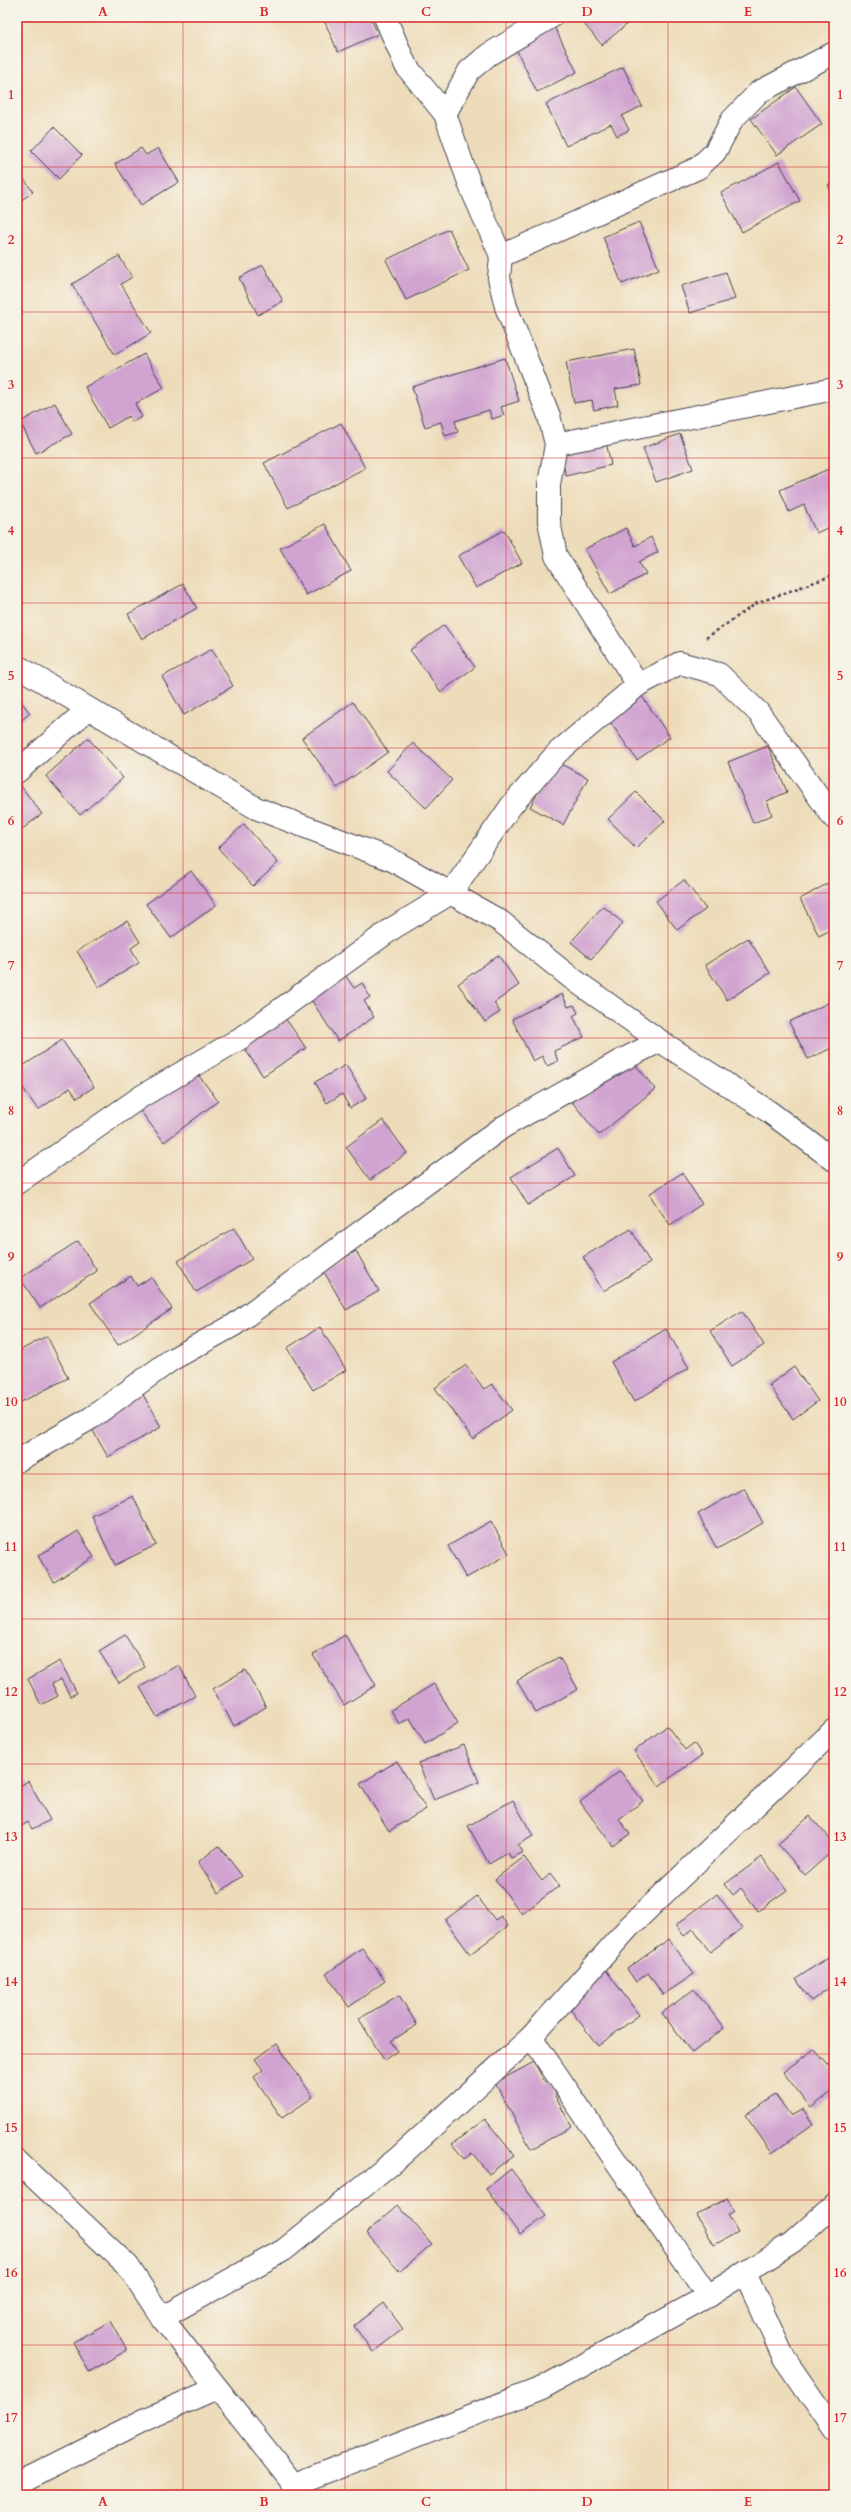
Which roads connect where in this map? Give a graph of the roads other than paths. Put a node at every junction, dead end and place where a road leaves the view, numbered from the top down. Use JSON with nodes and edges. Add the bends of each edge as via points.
{"nodes":[{"id":1,"x":385,"y":17,"type":"edge"},
{"id":2,"x":551,"y":17,"type":"edge"},
{"id":3,"x":834,"y":53,"type":"edge"},
{"id":4,"x":445,"y":114,"type":"junction"},
{"id":5,"x":501,"y":256,"type":"junction"},
{"id":6,"x":834,"y":389,"type":"edge"},
{"id":7,"x":556,"y":444,"type":"junction"},
{"id":8,"x":17,"y":666,"type":"edge"},
{"id":9,"x":638,"y":685,"type":"junction"},
{"id":10,"x":88,"y":709,"type":"junction"},
{"id":11,"x":17,"y":772,"type":"edge"},
{"id":12,"x":834,"y":818,"type":"edge"},
{"id":13,"x":451,"y":893,"type":"junction"},
{"id":14,"x":660,"y":1042,"type":"junction"},
{"id":15,"x":834,"y":1160,"type":"edge"},
{"id":16,"x":17,"y":1183,"type":"edge"},
{"id":17,"x":17,"y":1461,"type":"edge"},
{"id":18,"x":834,"y":1730,"type":"edge"},
{"id":19,"x":531,"y":2037,"type":"junction"},
{"id":20,"x":17,"y":2161,"type":"edge"},
{"id":21,"x":834,"y":2205,"type":"edge"},
{"id":22,"x":745,"y":2273,"type":"junction"},
{"id":23,"x":708,"y":2296,"type":"junction"},
{"id":24,"x":162,"y":2318,"type":"junction"},
{"id":25,"x":217,"y":2388,"type":"junction"},
{"id":26,"x":834,"y":2430,"type":"edge"},
{"id":27,"x":17,"y":2484,"type":"edge"},
{"id":28,"x":297,"y":2490,"type":"edge"}],
"edges":[{"from":1,"to":4,"type":"street","via":[[406,66]]},
{"from":2,"to":4,"type":"street","via":[[488,55],[469,71]]},
{"from":3,"to":5,"type":"street","via":[[759,92],[732,120],[715,152],[698,168]]},
{"from":4,"to":5,"type":"street","via":[[471,188]]},
{"from":5,"to":7,"type":"street","via":[[500,278],[506,307],[549,416]]},
{"from":6,"to":7,"type":"street"},
{"from":7,"to":9,"type":"street","via":[[549,521],[556,556]]},
{"from":8,"to":10,"type":"street"},
{"from":9,"to":12,"type":"street","via":[[680,664],[719,674],[759,713]]},
{"from":9,"to":13,"type":"street","via":[[557,752],[511,806]]},
{"from":10,"to":11,"type":"street"},
{"from":10,"to":13,"type":"street","via":[[256,808],[392,860]]},
{"from":13,"to":14,"type":"street","via":[[500,921],[570,977]]},
{"from":13,"to":16,"type":"street","via":[[393,928],[241,1038],[136,1100]]},
{"from":14,"to":15,"type":"street","via":[[768,1111]]},
{"from":14,"to":17,"type":"street","via":[[620,1061],[503,1127],[234,1325],[171,1360],[91,1418]]},
{"from":18,"to":19,"type":"street","via":[[629,1927]]},
{"from":19,"to":23,"type":"street"},
{"from":19,"to":24,"type":"street","via":[[399,2156],[284,2250]]},
{"from":20,"to":24,"type":"street","via":[[128,2266]]},
{"from":21,"to":22,"type":"street","via":[[792,2243]]},
{"from":22,"to":23,"type":"street"},
{"from":22,"to":26,"type":"street","via":[[784,2358]]},
{"from":23,"to":28,"type":"street","via":[[542,2388]]},
{"from":24,"to":25,"type":"street"},
{"from":25,"to":27,"type":"street","via":[[144,2420]]},
{"from":25,"to":28,"type":"street"}]}
